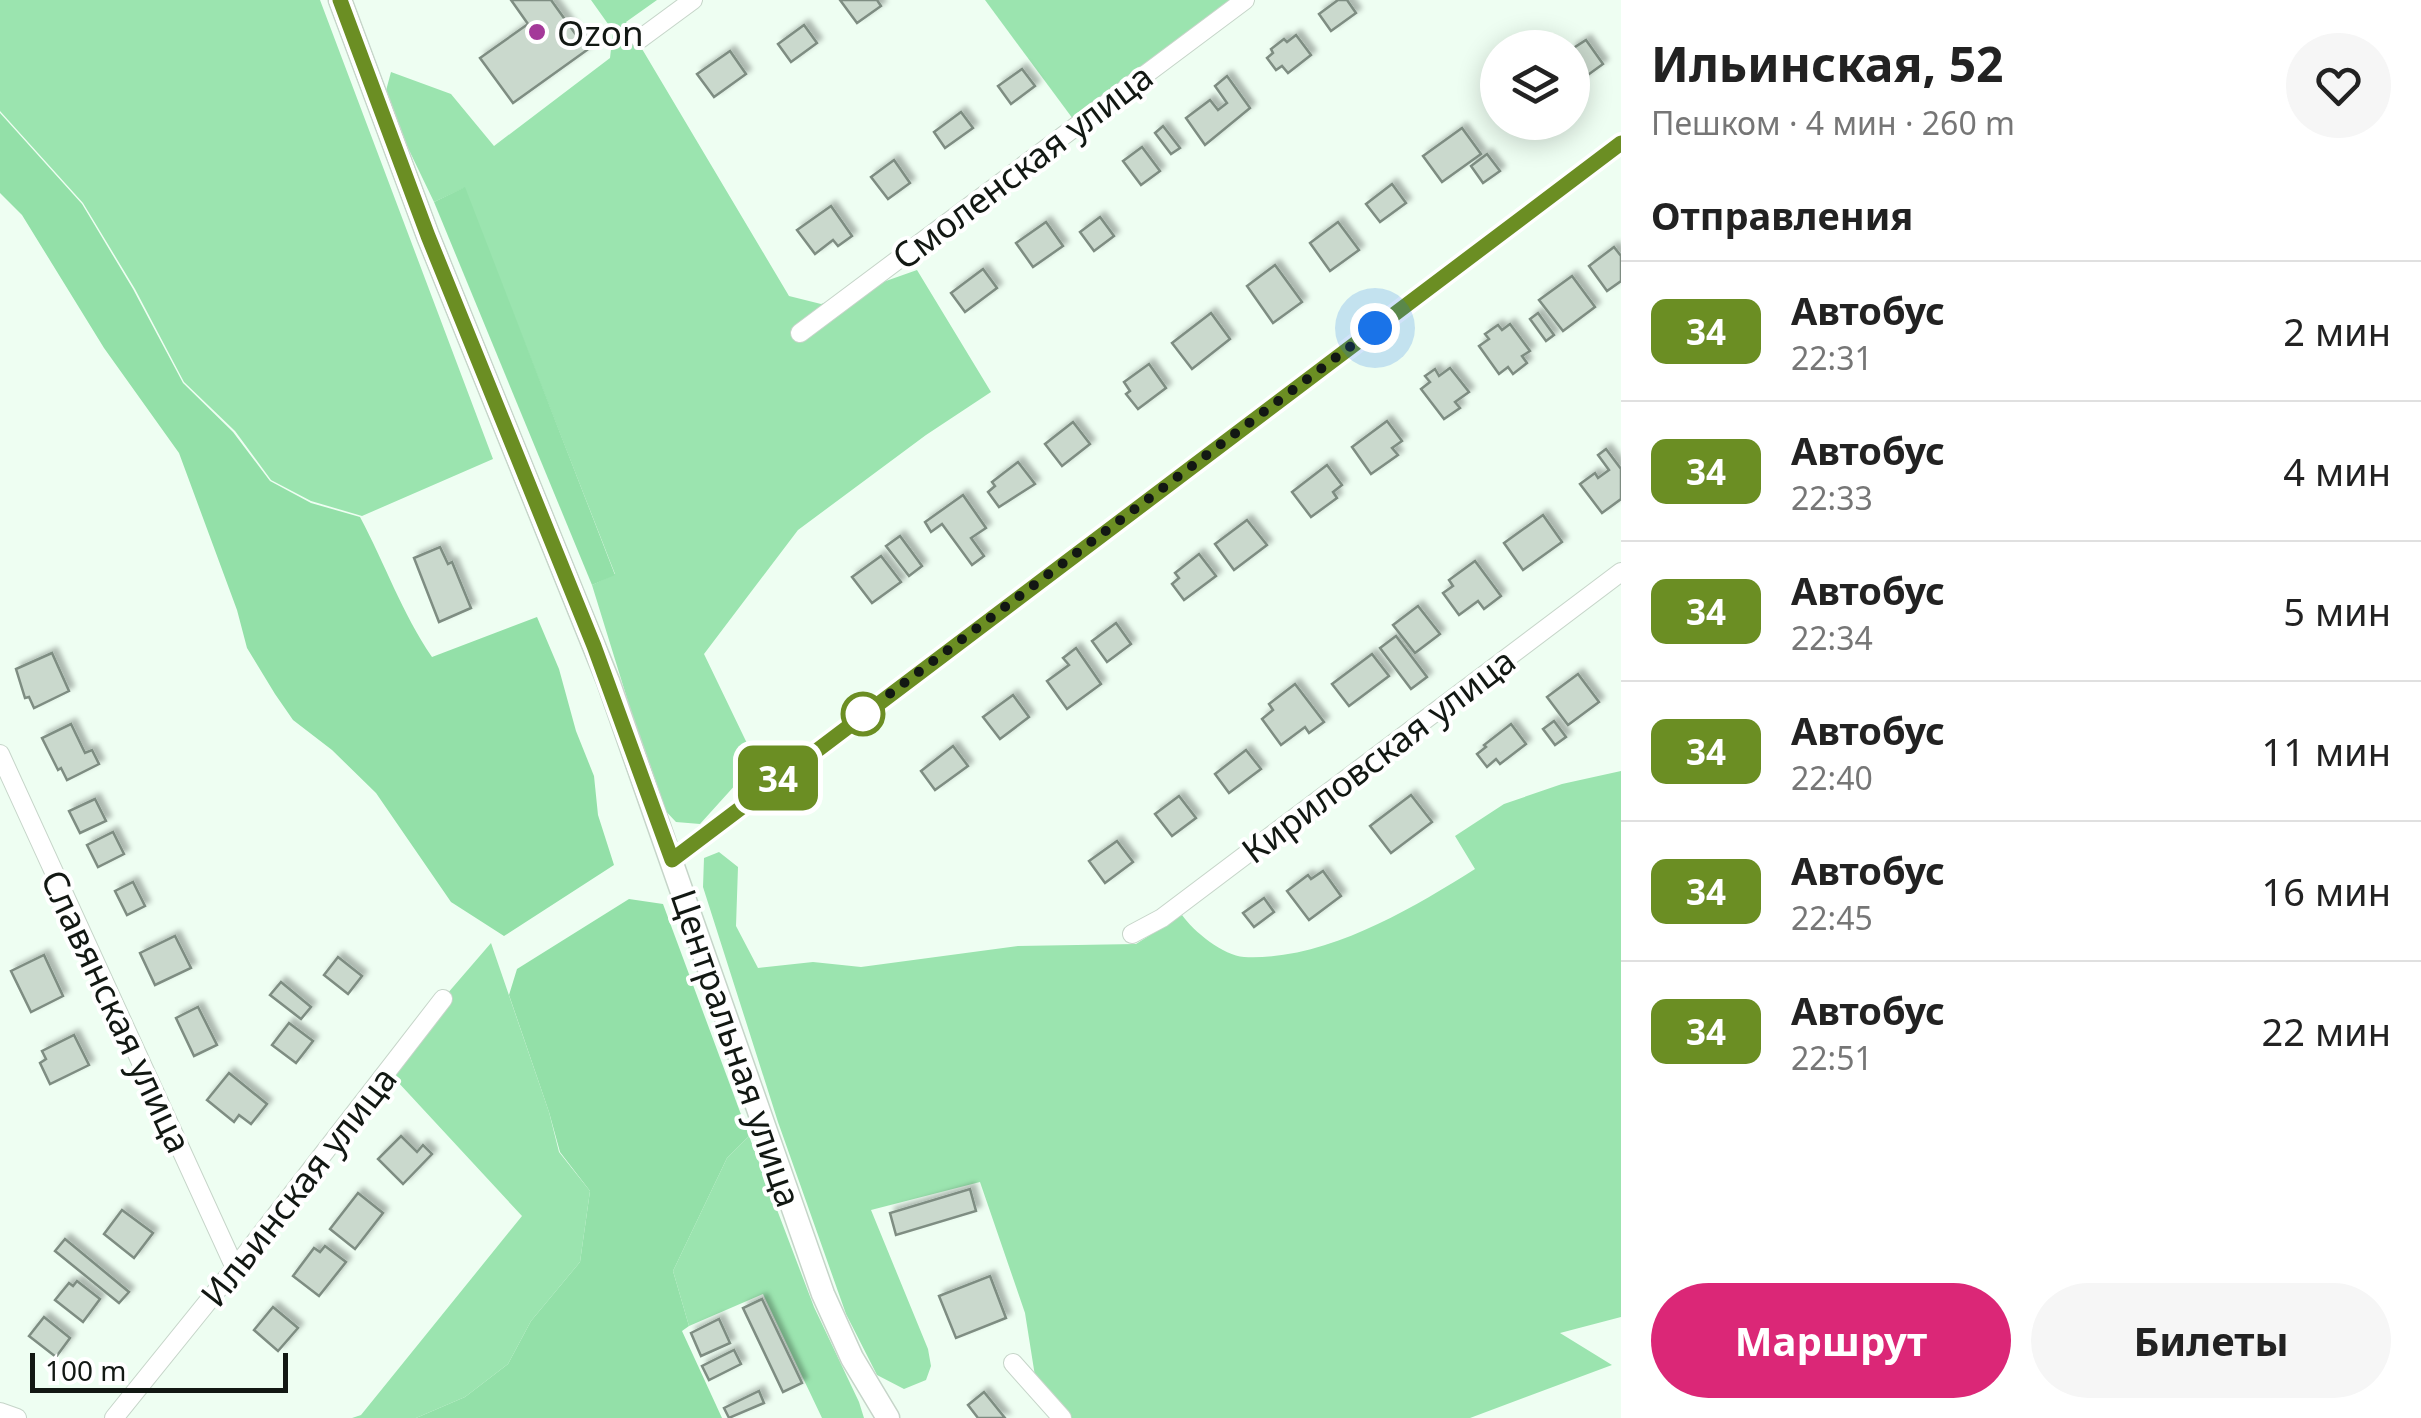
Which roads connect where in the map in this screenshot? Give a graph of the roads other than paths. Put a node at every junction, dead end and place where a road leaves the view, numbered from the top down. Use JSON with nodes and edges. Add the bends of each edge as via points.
{"nodes":[{"id":1,"x":340,"y":0,"type":"edge"},
{"id":2,"x":694,"y":0,"type":"edge"},
{"id":3,"x":1245,"y":0,"type":"edge"},
{"id":4,"x":640,"y":39,"type":"dead end"},
{"id":5,"x":1621,"y":143,"type":"edge"},
{"id":6,"x":800,"y":332,"type":"dead end"},
{"id":7,"x":1621,"y":572,"type":"edge"},
{"id":8,"x":0,"y":754,"type":"edge"},
{"id":9,"x":672,"y":860,"type":"junction"},
{"id":10,"x":1132,"y":934,"type":"dead end"},
{"id":11,"x":443,"y":999,"type":"dead end"},
{"id":12,"x":235,"y":1268,"type":"junction"},
{"id":13,"x":1013,"y":1363,"type":"dead end"},
{"id":14,"x":0,"y":1412,"type":"edge"},
{"id":15,"x":17,"y":1418,"type":"edge"},
{"id":16,"x":114,"y":1418,"type":"edge"},
{"id":17,"x":888,"y":1418,"type":"edge"},
{"id":18,"x":1062,"y":1418,"type":"edge"}],
"edges":[{"from":1,"to":9,"type":"street","name":"Центральная улица"},
{"from":2,"to":4,"type":"street"},
{"from":3,"to":6,"type":"street","name":"Смоленская улица"},
{"from":5,"to":9,"type":"street"},
{"from":7,"to":10,"type":"street","name":"Кириловская улица"},
{"from":8,"to":12,"type":"street","name":"Славянская улица"},
{"from":9,"to":17,"type":"street","name":"Центральная улица","via":[[823,1294]]},
{"from":11,"to":12,"type":"street","name":"Ильинская улица"},
{"from":12,"to":16,"type":"street","name":"Ильинская улица"},
{"from":13,"to":18,"type":"street"},
{"from":14,"to":15,"type":"street"}]}
